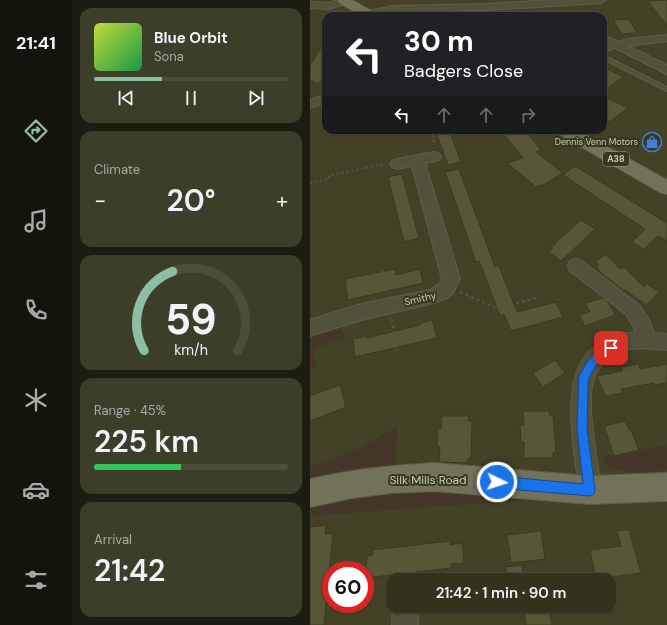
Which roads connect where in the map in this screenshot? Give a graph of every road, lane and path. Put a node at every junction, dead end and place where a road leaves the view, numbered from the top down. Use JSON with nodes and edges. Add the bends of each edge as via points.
{"nodes":[{"id":1,"x":601,"y":0,"type":"edge"},
{"id":2,"x":344,"y":1,"type":"edge"},
{"id":3,"x":452,"y":4,"type":"edge"},
{"id":4,"x":559,"y":4,"type":"edge"},
{"id":5,"x":310,"y":5,"type":"edge"},
{"id":6,"x":364,"y":12,"type":"edge"},
{"id":7,"x":380,"y":12,"type":"edge"},
{"id":8,"x":667,"y":38,"type":"edge"},
{"id":9,"x":607,"y":40,"type":"edge"},
{"id":10,"x":618,"y":45,"type":"junction"},
{"id":11,"x":607,"y":50,"type":"edge"},
{"id":12,"x":607,"y":58,"type":"edge"},
{"id":13,"x":667,"y":70,"type":"edge"},
{"id":14,"x":667,"y":89,"type":"edge"},
{"id":15,"x":322,"y":100,"type":"edge"},
{"id":16,"x":310,"y":104,"type":"edge"},
{"id":17,"x":572,"y":134,"type":"edge"},
{"id":18,"x":434,"y":157,"type":"dead end"},
{"id":19,"x":417,"y":160,"type":"junction"},
{"id":20,"x":397,"y":164,"type":"joint"},
{"id":21,"x":310,"y":183,"type":"edge"},
{"id":22,"x":667,"y":188,"type":"edge"},
{"id":23,"x":382,"y":270,"type":"dead end"},
{"id":24,"x":582,"y":275,"type":"dead end"},
{"id":25,"x":448,"y":286,"type":"junction"},
{"id":26,"x":537,"y":298,"type":"dead end"},
{"id":27,"x":391,"y":305,"type":"junction"},
{"id":28,"x":310,"y":328,"type":"edge"},
{"id":29,"x":657,"y":342,"type":"edge"},
{"id":30,"x":397,"y":350,"type":"dead end"},
{"id":31,"x":667,"y":487,"type":"edge"},
{"id":32,"x":590,"y":490,"type":"junction"},
{"id":33,"x":310,"y":493,"type":"edge"},
{"id":34,"x":406,"y":613,"type":"edge"},
{"id":35,"x":405,"y":625,"type":"edge"}],
"edges":[{"from":1,"to":4,"type":"street"},
{"from":2,"to":5,"type":"street","via":[[328,6]]},
{"from":2,"to":6,"type":"main road"},
{"from":3,"to":4,"type":"street"},
{"from":3,"to":7,"type":"street"},
{"from":8,"to":10,"type":"street"},
{"from":9,"to":10,"type":"street"},
{"from":10,"to":11,"type":"lane"},
{"from":10,"to":13,"type":"street"},
{"from":12,"to":14,"type":"lane"},
{"from":15,"to":16,"type":"street"},
{"from":17,"to":22,"type":"main road","number":"A38"},
{"from":18,"to":19,"type":"street"},
{"from":19,"to":20,"type":"street"},
{"from":19,"to":25,"type":"street","name":"Smithy","via":[[451,279]]},
{"from":20,"to":21,"type":"path","via":[[395,162],[329,176],[329,179]]},
{"from":23,"to":27,"type":"path"},
{"from":24,"to":29,"type":"street","via":[[633,310]]},
{"from":25,"to":26,"type":"path","via":[[496,308]]},
{"from":25,"to":27,"type":"street","name":"Smithy","via":[[441,293]]},
{"from":27,"to":28,"type":"street","name":"Smithy"},
{"from":27,"to":30,"type":"path"},
{"from":29,"to":32,"type":"street","via":[[619,343],[603,352],[584,376],[582,428]]},
{"from":31,"to":32,"type":"main road","name":"Silk Mills Road"},
{"from":32,"to":33,"type":"main road","name":"Silk Mills Road","via":[[434,478],[391,479]]},
{"from":34,"to":35,"type":"street"}]}
